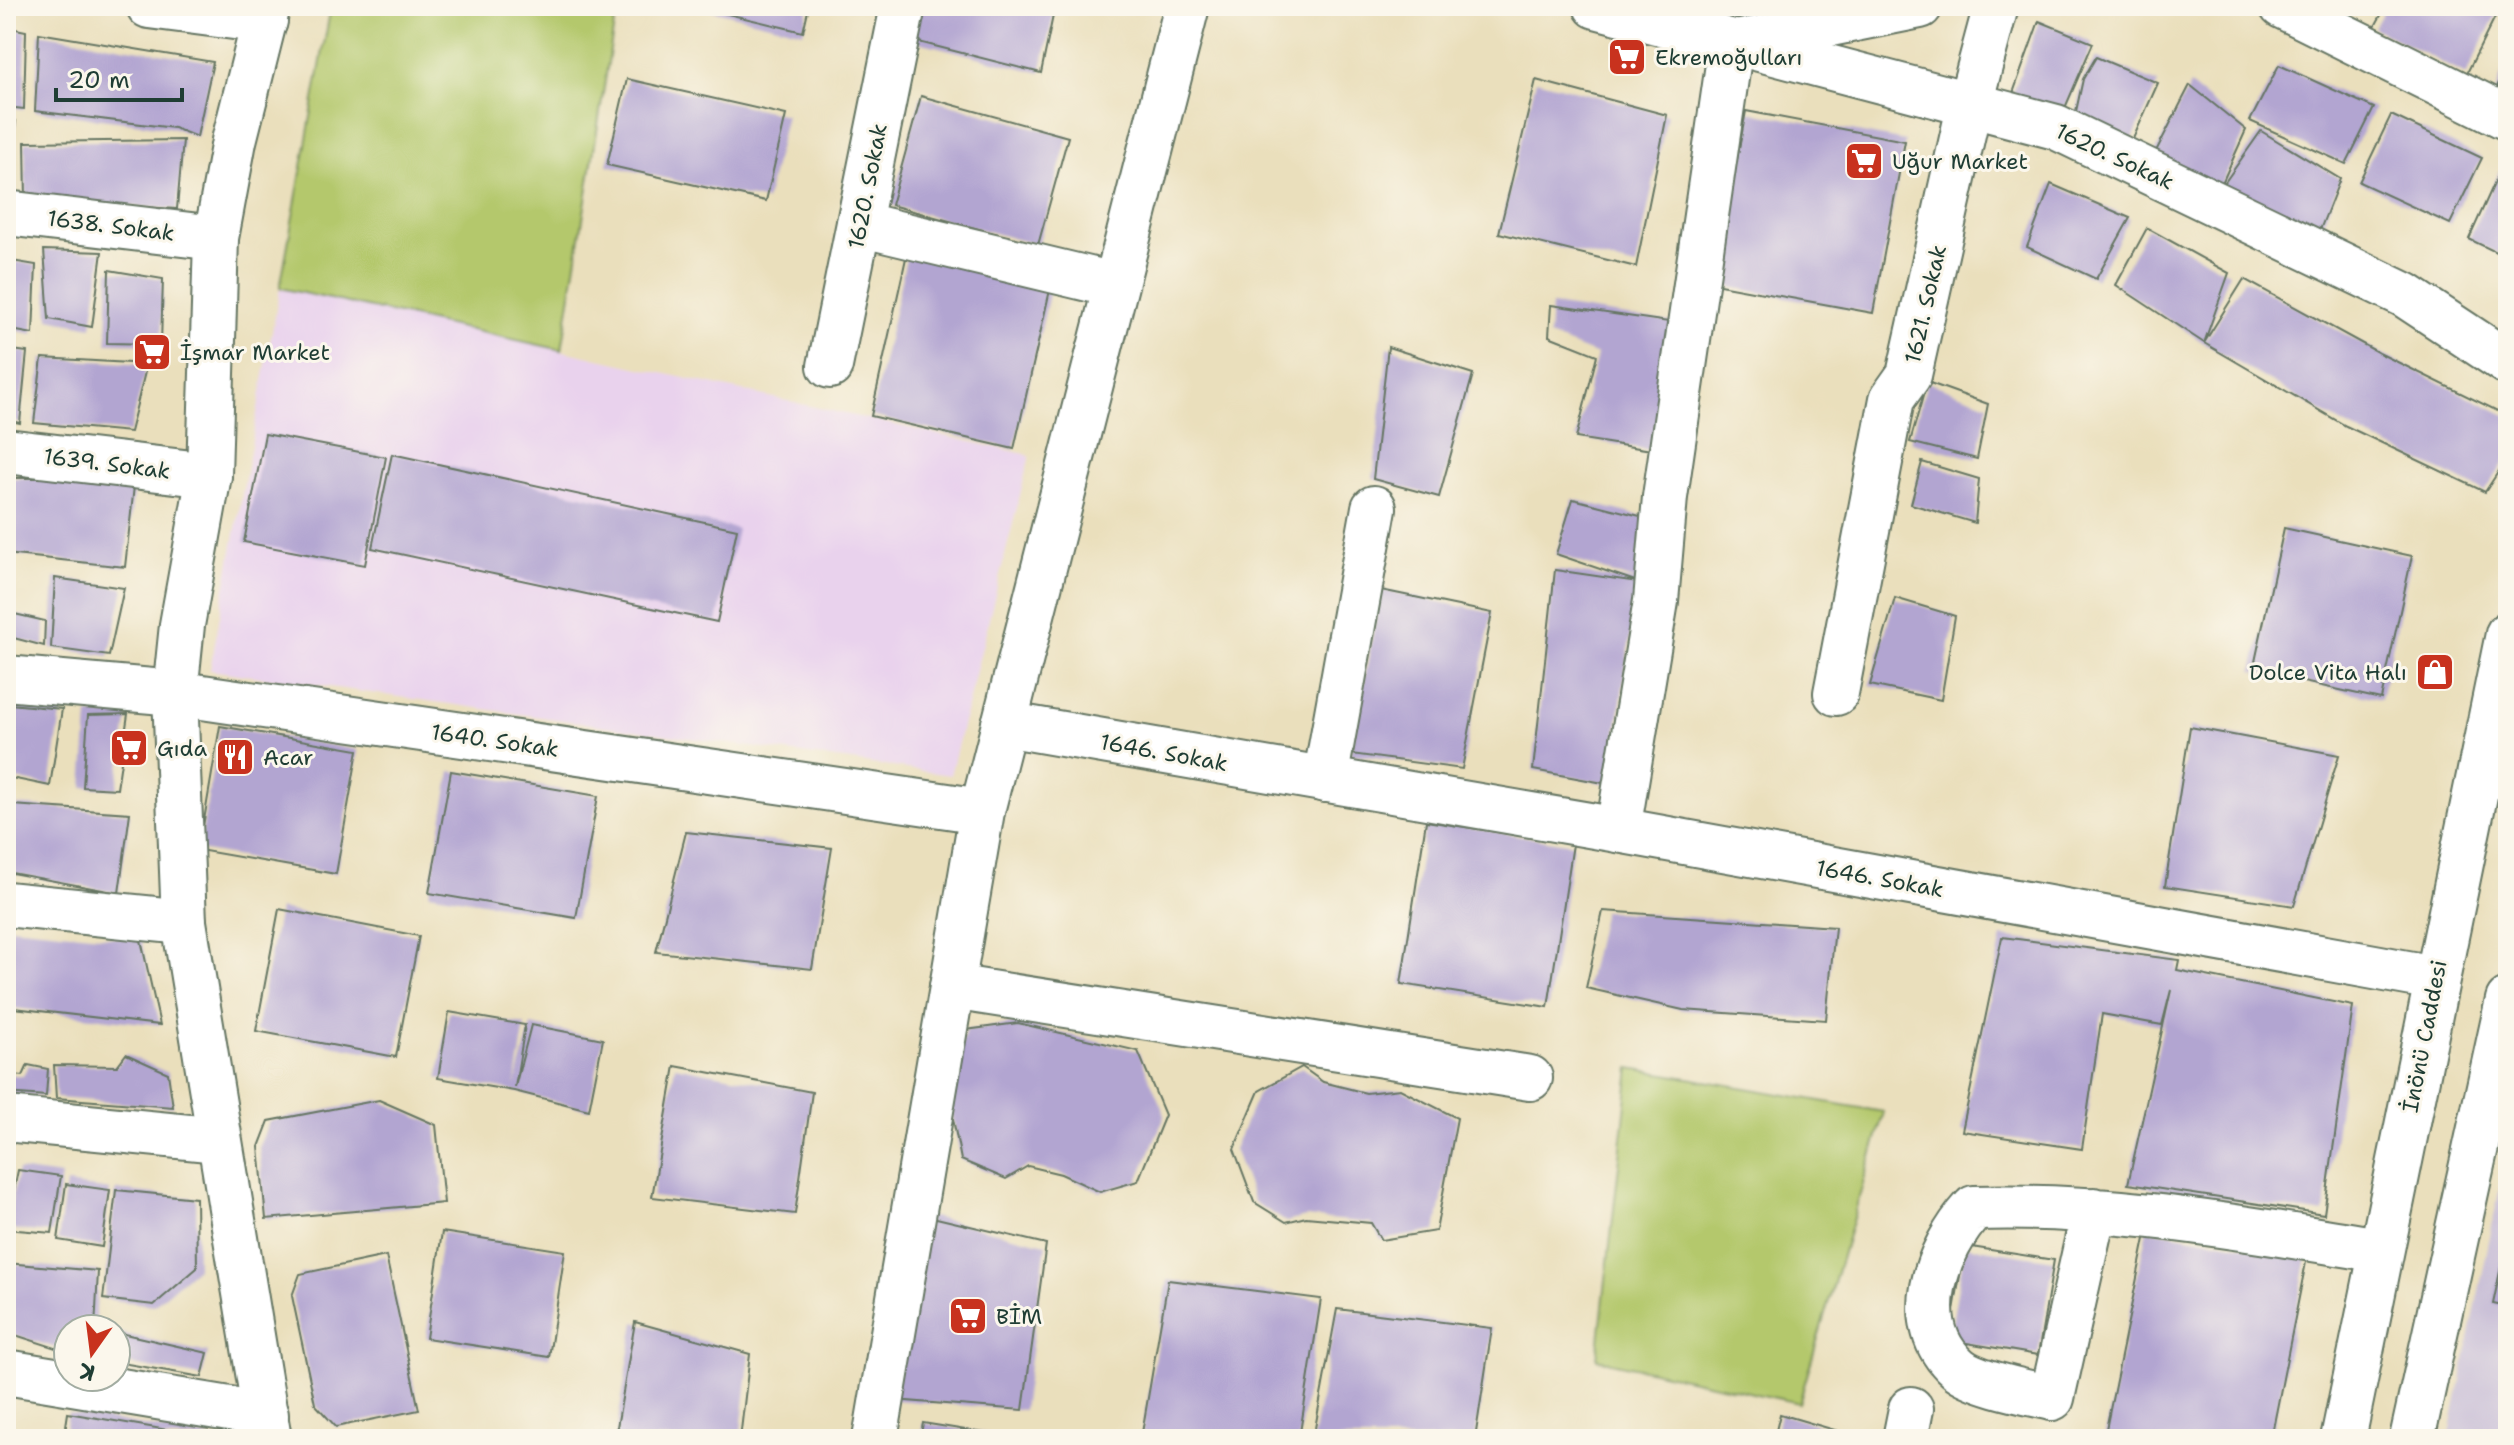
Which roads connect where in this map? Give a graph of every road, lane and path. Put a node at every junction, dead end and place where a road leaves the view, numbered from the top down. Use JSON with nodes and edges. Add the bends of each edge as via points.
{"nodes":[{"id":1,"x":149,"y":6,"type":"edge"},
{"id":2,"x":903,"y":6,"type":"edge"},
{"id":3,"x":1187,"y":6,"type":"edge"},
{"id":4,"x":1596,"y":6,"type":"edge"},
{"id":5,"x":1920,"y":6,"type":"edge"},
{"id":6,"x":1996,"y":6,"type":"edge"},
{"id":7,"x":2282,"y":6,"type":"edge"},
{"id":8,"x":266,"y":14,"type":"edge"},
{"id":9,"x":1731,"y":44,"type":"junction"},
{"id":10,"x":1969,"y":107,"type":"junction"},
{"id":11,"x":2508,"y":118,"type":"edge"},
{"id":12,"x":6,"y":213,"type":"edge"},
{"id":13,"x":859,"y":224,"type":"junction"},
{"id":14,"x":216,"y":238,"type":"junction"},
{"id":15,"x":1114,"y":285,"type":"junction"},
{"id":16,"x":2508,"y":363,"type":"edge"},
{"id":17,"x":830,"y":366,"type":"dead end"},
{"id":18,"x":6,"y":451,"type":"edge"},
{"id":19,"x":209,"y":475,"type":"junction"},
{"id":20,"x":1374,"y":508,"type":"dead end"},
{"id":21,"x":2508,"y":634,"type":"edge"},
{"id":22,"x":6,"y":678,"type":"edge"},
{"id":23,"x":175,"y":693,"type":"junction"},
{"id":24,"x":1836,"y":693,"type":"dead end"},
{"id":25,"x":1004,"y":724,"type":"junction"},
{"id":26,"x":1325,"y":780,"type":"junction"},
{"id":27,"x":982,"y":811,"type":"junction"},
{"id":28,"x":1618,"y":830,"type":"junction"},
{"id":29,"x":6,"y":904,"type":"edge"},
{"id":30,"x":184,"y":922,"type":"junction"},
{"id":31,"x":2435,"y":978,"type":"junction"},
{"id":32,"x":952,"y":987,"type":"junction"},
{"id":33,"x":2507,"y":1010,"type":"edge"},
{"id":34,"x":1530,"y":1078,"type":"dead end"},
{"id":35,"x":6,"y":1119,"type":"edge"},
{"id":36,"x":219,"y":1140,"type":"junction"},
{"id":37,"x":2094,"y":1210,"type":"junction"},
{"id":38,"x":2381,"y":1250,"type":"junction"},
{"id":39,"x":6,"y":1372,"type":"edge"},
{"id":40,"x":268,"y":1427,"type":"edge"},
{"id":41,"x":875,"y":1439,"type":"edge"},
{"id":42,"x":2343,"y":1439,"type":"edge"},
{"id":43,"x":2412,"y":1439,"type":"edge"}],
"edges":[{"from":1,"to":8,"type":"street"},
{"from":2,"to":13,"type":"street","name":"1620. Sokak"},
{"from":3,"to":15,"type":"street"},
{"from":4,"to":9,"type":"street","name":"1620. Sokak"},
{"from":5,"to":9,"type":"street"},
{"from":6,"to":10,"type":"street","name":"1621. Sokak"},
{"from":7,"to":11,"type":"street"},
{"from":8,"to":14,"type":"street"},
{"from":9,"to":10,"type":"street","name":"1620. Sokak"},
{"from":9,"to":28,"type":"street","via":[[1665,497],[1656,601]]},
{"from":10,"to":16,"type":"street","name":"1620. Sokak","via":[[2056,127],[2405,295]]},
{"from":10,"to":24,"type":"street","name":"1621. Sokak","via":[[1909,375],[1892,399]]},
{"from":12,"to":14,"type":"street","name":"1638. Sokak"},
{"from":13,"to":15,"type":"street"},
{"from":13,"to":17,"type":"street","name":"1620. Sokak"},
{"from":14,"to":19,"type":"street"},
{"from":15,"to":25,"type":"street"},
{"from":18,"to":19,"type":"street","name":"1639. Sokak"},
{"from":19,"to":23,"type":"street"},
{"from":20,"to":26,"type":"street"},
{"from":21,"to":31,"type":"street","name":"İnönü Caddesi"},
{"from":22,"to":23,"type":"street","name":"1640. Sokak"},
{"from":23,"to":27,"type":"street","name":"1640. Sokak"},
{"from":23,"to":30,"type":"street"},
{"from":25,"to":26,"type":"street","name":"1646. Sokak"},
{"from":25,"to":27,"type":"street"},
{"from":26,"to":28,"type":"street","name":"1646. Sokak"},
{"from":27,"to":32,"type":"street"},
{"from":28,"to":31,"type":"street","name":"1646. Sokak"},
{"from":29,"to":30,"type":"street"},
{"from":30,"to":36,"type":"street"},
{"from":31,"to":38,"type":"street","name":"İnönü Caddesi"},
{"from":32,"to":34,"type":"street"},
{"from":32,"to":41,"type":"street"},
{"from":33,"to":43,"type":"street"},
{"from":35,"to":36,"type":"street"},
{"from":36,"to":40,"type":"street"},
{"from":37,"to":37,"type":"street","via":[[2052,1398],[1959,1369],[1928,1318],[1951,1233],[1974,1208]]},
{"from":37,"to":38,"type":"street"},
{"from":38,"to":42,"type":"street","name":"İnönü Caddesi"},
{"from":39,"to":40,"type":"street"}]}
